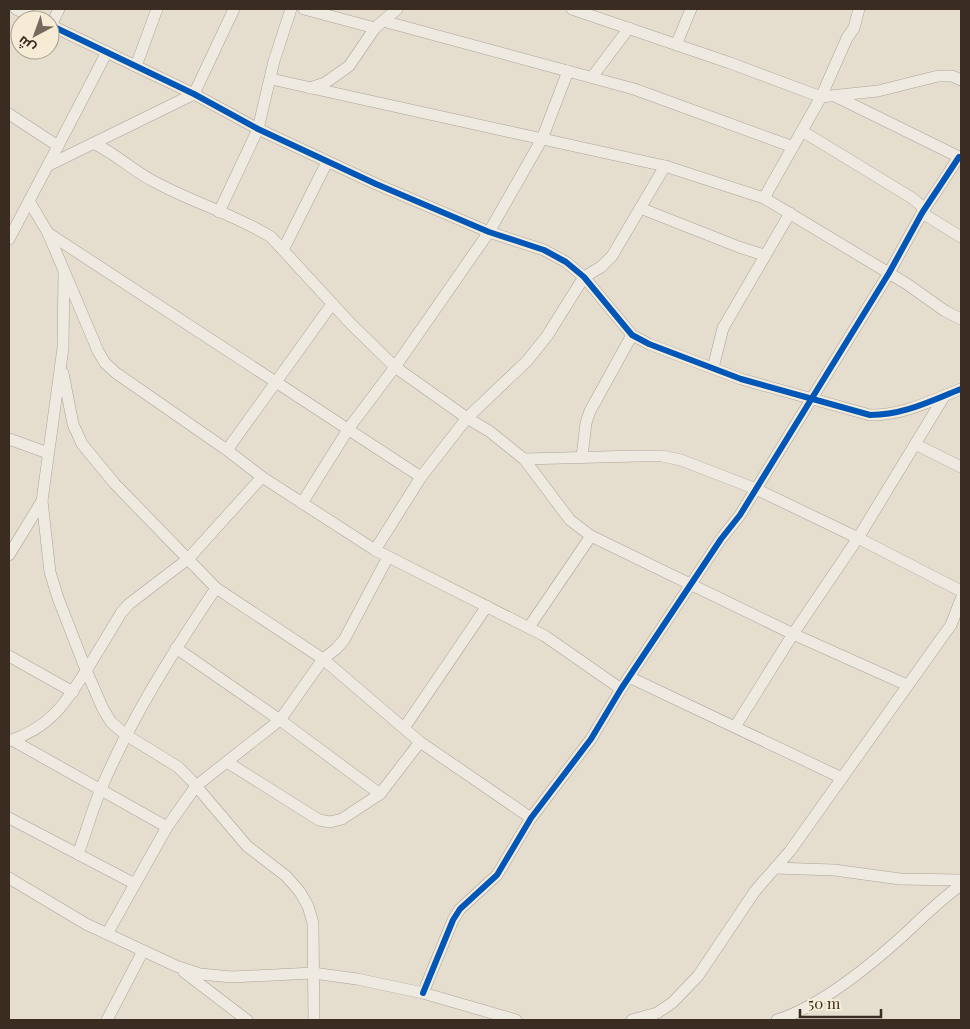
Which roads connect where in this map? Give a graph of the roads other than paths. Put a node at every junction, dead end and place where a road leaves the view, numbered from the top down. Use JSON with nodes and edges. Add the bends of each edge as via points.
{"nodes":[{"id":1,"x":157,"y":9,"type":"edge"},
{"id":2,"x":234,"y":9,"type":"edge"},
{"id":3,"x":291,"y":9,"type":"edge"},
{"id":4,"x":304,"y":9,"type":"edge"},
{"id":5,"x":397,"y":9,"type":"edge"},
{"id":6,"x":572,"y":9,"type":"edge"},
{"id":7,"x":691,"y":9,"type":"edge"},
{"id":8,"x":859,"y":9,"type":"edge"},
{"id":9,"x":379,"y":25,"type":"junction"},
{"id":10,"x":629,"y":28,"type":"junction"},
{"id":11,"x":60,"y":29,"type":"edge"},
{"id":12,"x":676,"y":45,"type":"junction"},
{"id":13,"x":107,"y":52,"type":"junction"},
{"id":14,"x":136,"y":66,"type":"junction"},
{"id":15,"x":568,"y":71,"type":"junction"},
{"id":16,"x":592,"y":77,"type":"junction"},
{"id":17,"x":271,"y":79,"type":"junction"},
{"id":18,"x":961,"y":80,"type":"edge"},
{"id":19,"x":309,"y":88,"type":"junction"},
{"id":20,"x":194,"y":94,"type":"junction"},
{"id":21,"x":834,"y":96,"type":"junction"},
{"id":22,"x":821,"y":97,"type":"junction"},
{"id":23,"x":9,"y":114,"type":"edge"},
{"id":24,"x":258,"y":129,"type":"junction"},
{"id":25,"x":802,"y":131,"type":"junction"},
{"id":26,"x":542,"y":139,"type":"junction"},
{"id":27,"x":95,"y":144,"type":"junction"},
{"id":28,"x":58,"y":146,"type":"junction"},
{"id":29,"x":793,"y":147,"type":"junction"},
{"id":30,"x":960,"y":157,"type":"edge"},
{"id":31,"x":327,"y":162,"type":"junction"},
{"id":32,"x":49,"y":165,"type":"junction"},
{"id":33,"x":665,"y":166,"type":"junction"},
{"id":34,"x":764,"y":198,"type":"junction"},
{"id":35,"x":29,"y":201,"type":"junction"},
{"id":36,"x":640,"y":208,"type":"junction"},
{"id":37,"x":924,"y":211,"type":"junction"},
{"id":38,"x":219,"y":212,"type":"junction"},
{"id":39,"x":9,"y":213,"type":"edge"},
{"id":40,"x":790,"y":213,"type":"junction"},
{"id":41,"x":19,"y":220,"type":"junction"},
{"id":42,"x":488,"y":232,"type":"junction"},
{"id":43,"x":48,"y":234,"type":"junction"},
{"id":44,"x":961,"y":237,"type":"edge"},
{"id":45,"x":9,"y":238,"type":"edge"},
{"id":46,"x":283,"y":250,"type":"junction"},
{"id":47,"x":764,"y":255,"type":"junction"},
{"id":48,"x":64,"y":272,"type":"junction"},
{"id":49,"x":888,"y":273,"type":"junction"},
{"id":50,"x":584,"y":277,"type":"junction"},
{"id":51,"x":332,"y":304,"type":"junction"},
{"id":52,"x":961,"y":319,"type":"edge"},
{"id":53,"x":632,"y":335,"type":"junction"},
{"id":54,"x":61,"y":364,"type":"junction"},
{"id":55,"x":395,"y":367,"type":"junction"},
{"id":56,"x":713,"y":368,"type":"junction"},
{"id":57,"x":276,"y":381,"type":"junction"},
{"id":58,"x":961,"y":389,"type":"edge"},
{"id":59,"x":945,"y":395,"type":"junction"},
{"id":60,"x":812,"y":399,"type":"junction"},
{"id":61,"x":467,"y":418,"type":"junction"},
{"id":62,"x":349,"y":428,"type":"junction"},
{"id":63,"x":9,"y":439,"type":"edge"},
{"id":64,"x":915,"y":444,"type":"junction"},
{"id":65,"x":227,"y":450,"type":"junction"},
{"id":66,"x":48,"y":452,"type":"junction"},
{"id":67,"x":582,"y":457,"type":"junction"},
{"id":68,"x":524,"y":459,"type":"junction"},
{"id":69,"x":961,"y":467,"type":"edge"},
{"id":70,"x":262,"y":477,"type":"junction"},
{"id":71,"x":421,"y":477,"type":"junction"},
{"id":72,"x":756,"y":489,"type":"junction"},
{"id":73,"x":42,"y":501,"type":"junction"},
{"id":74,"x":302,"y":503,"type":"junction"},
{"id":75,"x":590,"y":536,"type":"junction"},
{"id":76,"x":858,"y":538,"type":"junction"},
{"id":77,"x":375,"y":550,"type":"junction"},
{"id":78,"x":10,"y":552,"type":"edge"},
{"id":79,"x":388,"y":557,"type":"junction"},
{"id":80,"x":188,"y":559,"type":"junction"},
{"id":81,"x":692,"y":584,"type":"junction"},
{"id":82,"x":216,"y":588,"type":"junction"},
{"id":83,"x":961,"y":591,"type":"edge"},
{"id":84,"x":961,"y":599,"type":"edge"},
{"id":85,"x":488,"y":606,"type":"junction"},
{"id":86,"x":529,"y":627,"type":"junction"},
{"id":87,"x":793,"y":634,"type":"junction"},
{"id":88,"x":176,"y":648,"type":"junction"},
{"id":89,"x":9,"y":656,"type":"edge"},
{"id":90,"x":323,"y":659,"type":"junction"},
{"id":91,"x":86,"y":670,"type":"junction"},
{"id":92,"x":629,"y":677,"type":"junction"},
{"id":93,"x":906,"y":686,"type":"junction"},
{"id":94,"x":621,"y":689,"type":"junction"},
{"id":95,"x":73,"y":692,"type":"junction"},
{"id":96,"x":280,"y":720,"type":"junction"},
{"id":97,"x":735,"y":727,"type":"junction"},
{"id":98,"x":404,"y":728,"type":"junction"},
{"id":99,"x":126,"y":735,"type":"junction"},
{"id":100,"x":10,"y":740,"type":"edge"},
{"id":101,"x":420,"y":742,"type":"junction"},
{"id":102,"x":227,"y":762,"type":"junction"},
{"id":103,"x":842,"y":778,"type":"junction"},
{"id":104,"x":196,"y":786,"type":"junction"},
{"id":105,"x":101,"y":790,"type":"junction"},
{"id":106,"x":380,"y":794,"type":"junction"},
{"id":107,"x":9,"y":818,"type":"edge"},
{"id":108,"x":531,"y":818,"type":"junction"},
{"id":109,"x":167,"y":827,"type":"junction"},
{"id":110,"x":78,"y":854,"type":"junction"},
{"id":111,"x":9,"y":868,"type":"edge"},
{"id":112,"x":776,"y":868,"type":"junction"},
{"id":113,"x":9,"y":878,"type":"edge"},
{"id":114,"x":961,"y":880,"type":"edge"},
{"id":115,"x":135,"y":884,"type":"junction"},
{"id":116,"x":961,"y":885,"type":"edge"},
{"id":117,"x":25,"y":887,"type":"junction"},
{"id":118,"x":107,"y":934,"type":"junction"},
{"id":119,"x":143,"y":951,"type":"junction"},
{"id":120,"x":176,"y":966,"type":"junction"},
{"id":121,"x":313,"y":974,"type":"junction"},
{"id":122,"x":423,"y":993,"type":"junction"},
{"id":123,"x":107,"y":1020,"type":"edge"},
{"id":124,"x":247,"y":1020,"type":"edge"},
{"id":125,"x":314,"y":1020,"type":"edge"},
{"id":126,"x":516,"y":1020,"type":"edge"},
{"id":127,"x":632,"y":1020,"type":"edge"},
{"id":128,"x":781,"y":1020,"type":"edge"}],
"edges":[{"from":1,"to":14,"type":"street"},
{"from":2,"to":20,"type":"street"},
{"from":3,"to":17,"type":"street"},
{"from":4,"to":9,"type":"street"},
{"from":5,"to":9,"type":"street"},
{"from":6,"to":10,"type":"street"},
{"from":7,"to":12,"type":"street"},
{"from":8,"to":22,"type":"street","via":[[854,28]]},
{"from":9,"to":15,"type":"street"},
{"from":9,"to":19,"type":"street","via":[[349,66],[325,83]]},
{"from":10,"to":12,"type":"street"},
{"from":10,"to":16,"type":"street"},
{"from":11,"to":13,"type":"street"},
{"from":12,"to":22,"type":"street"},
{"from":13,"to":14,"type":"street"},
{"from":13,"to":28,"type":"street"},
{"from":14,"to":20,"type":"street"},
{"from":15,"to":16,"type":"street"},
{"from":15,"to":26,"type":"street"},
{"from":16,"to":29,"type":"street"},
{"from":17,"to":19,"type":"street"},
{"from":17,"to":24,"type":"street"},
{"from":18,"to":21,"type":"street","via":[[938,76],[893,88]]},
{"from":19,"to":26,"type":"street"},
{"from":20,"to":24,"type":"street"},
{"from":20,"to":27,"type":"street"},
{"from":21,"to":22,"type":"street"},
{"from":21,"to":30,"type":"street"},
{"from":22,"to":25,"type":"street"},
{"from":23,"to":28,"type":"street"},
{"from":24,"to":31,"type":"street"},
{"from":24,"to":38,"type":"street"},
{"from":25,"to":29,"type":"street"},
{"from":25,"to":37,"type":"street","via":[[912,198]]},
{"from":26,"to":33,"type":"street"},
{"from":26,"to":42,"type":"street"},
{"from":27,"to":32,"type":"street"},
{"from":27,"to":38,"type":"street","via":[[151,180]]},
{"from":28,"to":32,"type":"street"},
{"from":29,"to":34,"type":"street"},
{"from":30,"to":37,"type":"street"},
{"from":31,"to":42,"type":"street"},
{"from":31,"to":46,"type":"street"},
{"from":32,"to":35,"type":"street"},
{"from":33,"to":34,"type":"street"},
{"from":33,"to":36,"type":"street"},
{"from":34,"to":40,"type":"street"},
{"from":35,"to":41,"type":"street"},
{"from":35,"to":43,"type":"street"},
{"from":36,"to":47,"type":"street"},
{"from":36,"to":50,"type":"street","via":[[612,256]]},
{"from":37,"to":44,"type":"street"},
{"from":37,"to":49,"type":"street"},
{"from":38,"to":46,"type":"street","via":[[257,228]]},
{"from":39,"to":41,"type":"street"},
{"from":40,"to":47,"type":"street"},
{"from":40,"to":49,"type":"street"},
{"from":41,"to":45,"type":"street"},
{"from":42,"to":50,"type":"street","via":[[544,250]]},
{"from":42,"to":55,"type":"street"},
{"from":43,"to":48,"type":"street"},
{"from":43,"to":57,"type":"street"},
{"from":46,"to":51,"type":"street"},
{"from":47,"to":56,"type":"street","via":[[723,328]]},
{"from":48,"to":54,"type":"street"},
{"from":48,"to":65,"type":"street","via":[[105,363]]},
{"from":49,"to":52,"type":"street"},
{"from":49,"to":60,"type":"street"},
{"from":50,"to":53,"type":"street"},
{"from":50,"to":61,"type":"street","via":[[547,336],[527,361]]},
{"from":51,"to":55,"type":"street"},
{"from":51,"to":57,"type":"street"},
{"from":53,"to":56,"type":"street"},
{"from":53,"to":67,"type":"street","via":[[590,411]]},
{"from":54,"to":66,"type":"street"},
{"from":54,"to":80,"type":"street","via":[[73,424],[82,444],[115,484]]},
{"from":55,"to":61,"type":"street"},
{"from":55,"to":62,"type":"street"},
{"from":56,"to":60,"type":"street"},
{"from":57,"to":62,"type":"street"},
{"from":57,"to":65,"type":"street"},
{"from":58,"to":59,"type":"street"},
{"from":59,"to":60,"type":"street","via":[[887,415],[870,415]]},
{"from":59,"to":64,"type":"street"},
{"from":60,"to":72,"type":"street"},
{"from":61,"to":68,"type":"street"},
{"from":61,"to":71,"type":"street"},
{"from":62,"to":71,"type":"street"},
{"from":62,"to":74,"type":"street"},
{"from":63,"to":66,"type":"street"},
{"from":64,"to":69,"type":"street"},
{"from":64,"to":76,"type":"street"},
{"from":65,"to":70,"type":"street"},
{"from":66,"to":73,"type":"street"},
{"from":67,"to":68,"type":"street"},
{"from":67,"to":72,"type":"street","via":[[662,456],[681,460]]},
{"from":68,"to":75,"type":"street","via":[[570,520]]},
{"from":70,"to":74,"type":"street"},
{"from":70,"to":80,"type":"street"},
{"from":71,"to":77,"type":"street"},
{"from":72,"to":76,"type":"street"},
{"from":72,"to":81,"type":"street"},
{"from":73,"to":78,"type":"street"},
{"from":73,"to":91,"type":"street","via":[[50,572]]},
{"from":74,"to":77,"type":"street"},
{"from":75,"to":81,"type":"street"},
{"from":75,"to":86,"type":"street"},
{"from":76,"to":83,"type":"street"},
{"from":76,"to":87,"type":"street"},
{"from":77,"to":79,"type":"street"},
{"from":79,"to":85,"type":"street"},
{"from":79,"to":90,"type":"street","via":[[344,640]]},
{"from":80,"to":82,"type":"street"},
{"from":80,"to":91,"type":"street","via":[[129,604]]},
{"from":81,"to":87,"type":"street"},
{"from":81,"to":92,"type":"street"},
{"from":82,"to":88,"type":"street"},
{"from":82,"to":90,"type":"street"},
{"from":84,"to":93,"type":"street","via":[[943,636]]},
{"from":85,"to":86,"type":"street"},
{"from":85,"to":98,"type":"street"},
{"from":86,"to":94,"type":"street"},
{"from":87,"to":93,"type":"street"},
{"from":87,"to":97,"type":"street"},
{"from":88,"to":96,"type":"street"},
{"from":88,"to":99,"type":"street"},
{"from":89,"to":95,"type":"street"},
{"from":90,"to":96,"type":"street"},
{"from":90,"to":98,"type":"street"},
{"from":91,"to":95,"type":"street"},
{"from":91,"to":99,"type":"street","via":[[111,722]]},
{"from":92,"to":94,"type":"street"},
{"from":92,"to":97,"type":"street"},
{"from":93,"to":103,"type":"street"},
{"from":94,"to":108,"type":"street","via":[[584,750]]},
{"from":95,"to":100,"type":"street","via":[[45,722],[33,731]]},
{"from":96,"to":102,"type":"street"},
{"from":96,"to":106,"type":"street"},
{"from":97,"to":103,"type":"street"},
{"from":98,"to":101,"type":"street"},
{"from":99,"to":104,"type":"street","via":[[178,767]]},
{"from":99,"to":105,"type":"street"},
{"from":100,"to":105,"type":"street"},
{"from":101,"to":106,"type":"street"},
{"from":101,"to":108,"type":"street"},
{"from":102,"to":104,"type":"street"},
{"from":102,"to":106,"type":"street","via":[[319,820],[342,819]]},
{"from":103,"to":112,"type":"street"},
{"from":104,"to":109,"type":"street"},
{"from":104,"to":121,"type":"street","via":[[247,846],[286,876],[300,892],[313,923]]},
{"from":105,"to":109,"type":"street"},
{"from":105,"to":110,"type":"street"},
{"from":107,"to":110,"type":"street"},
{"from":108,"to":122,"type":"street","via":[[497,875],[460,909],[453,920]]},
{"from":109,"to":115,"type":"street"},
{"from":110,"to":115,"type":"street"},
{"from":111,"to":117,"type":"street"},
{"from":112,"to":114,"type":"street","via":[[834,870],[900,879]]},
{"from":112,"to":127,"type":"street","via":[[755,891],[683,993],[657,1013]]},
{"from":113,"to":117,"type":"street"},
{"from":115,"to":118,"type":"street"},
{"from":116,"to":128,"type":"street","via":[[828,995]]},
{"from":117,"to":118,"type":"street"},
{"from":118,"to":119,"type":"street"},
{"from":119,"to":120,"type":"street"},
{"from":119,"to":123,"type":"street"},
{"from":120,"to":121,"type":"street","via":[[200,974],[232,977]]},
{"from":120,"to":124,"type":"street"},
{"from":121,"to":122,"type":"street"},
{"from":121,"to":125,"type":"street"},
{"from":122,"to":126,"type":"street"}]}
